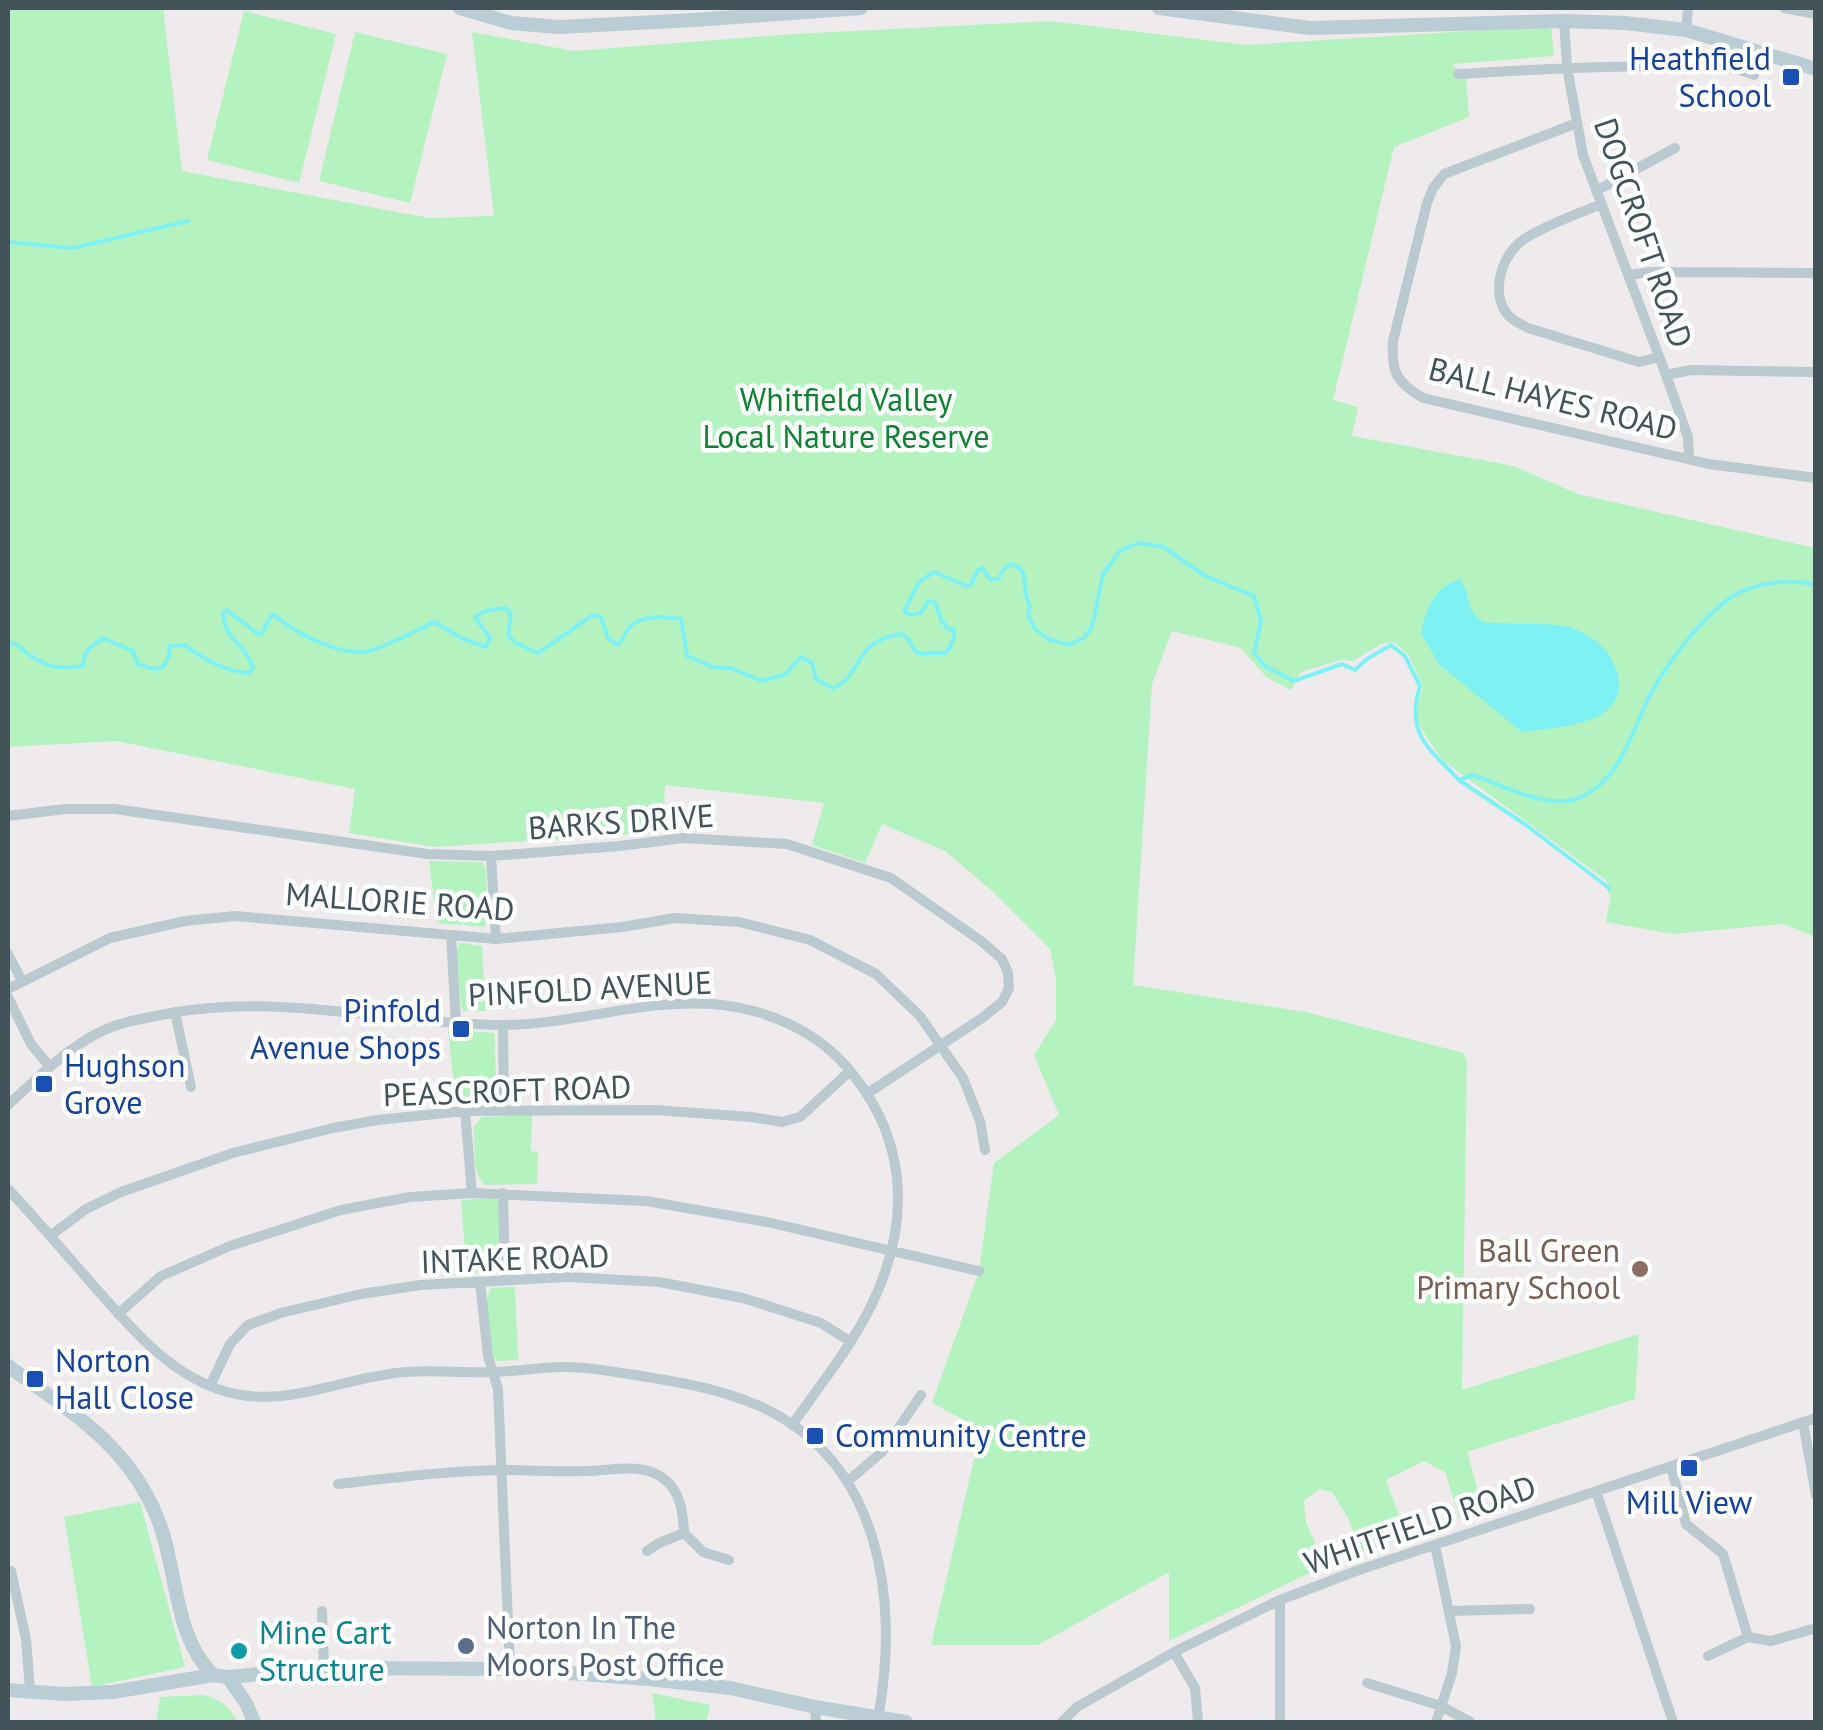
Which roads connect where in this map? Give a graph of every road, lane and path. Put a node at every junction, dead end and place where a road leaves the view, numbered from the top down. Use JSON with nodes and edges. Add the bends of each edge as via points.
{"nodes":[{"id":1,"x":460,"y":8,"type":"edge"},
{"id":2,"x":862,"y":8,"type":"edge"},
{"id":3,"x":1160,"y":8,"type":"edge"},
{"id":4,"x":1688,"y":8,"type":"edge"},
{"id":5,"x":1784,"y":8,"type":"edge"},
{"id":6,"x":1222,"y":11,"type":"edge"},
{"id":7,"x":693,"y":14,"type":"edge"},
{"id":8,"x":1816,"y":14,"type":"edge"},
{"id":9,"x":1564,"y":20,"type":"junction"},
{"id":10,"x":1686,"y":30,"type":"junction"},
{"id":11,"x":1666,"y":51,"type":"dead end"},
{"id":12,"x":1567,"y":67,"type":"junction"},
{"id":13,"x":1666,"y":67,"type":"junction"},
{"id":14,"x":1816,"y":69,"type":"edge"},
{"id":15,"x":1458,"y":74,"type":"dead end"},
{"id":16,"x":1754,"y":75,"type":"dead end"},
{"id":17,"x":1577,"y":123,"type":"junction"},
{"id":18,"x":1675,"y":148,"type":"dead end"},
{"id":19,"x":1596,"y":191,"type":"junction"},
{"id":20,"x":1601,"y":204,"type":"junction"},
{"id":21,"x":1816,"y":273,"type":"edge"},
{"id":22,"x":1628,"y":274,"type":"junction"},
{"id":23,"x":1659,"y":357,"type":"junction"},
{"id":24,"x":1816,"y":372,"type":"edge"},
{"id":25,"x":1666,"y":375,"type":"junction"},
{"id":26,"x":1689,"y":458,"type":"junction"},
{"id":27,"x":1816,"y":478,"type":"edge"},
{"id":28,"x":8,"y":816,"type":"edge"},
{"id":29,"x":491,"y":856,"type":"junction"},
{"id":30,"x":451,"y":935,"type":"junction"},
{"id":31,"x":496,"y":939,"type":"junction"},
{"id":32,"x":8,"y":954,"type":"edge"},
{"id":33,"x":22,"y":981,"type":"junction"},
{"id":34,"x":8,"y":993,"type":"edge"},
{"id":35,"x":176,"y":1012,"type":"junction"},
{"id":36,"x":456,"y":1022,"type":"junction"},
{"id":37,"x":503,"y":1025,"type":"junction"},
{"id":38,"x":941,"y":1045,"type":"junction"},
{"id":39,"x":50,"y":1067,"type":"junction"},
{"id":40,"x":850,"y":1071,"type":"junction"},
{"id":41,"x":190,"y":1086,"type":"dead end"},
{"id":42,"x":868,"y":1093,"type":"junction"},
{"id":43,"x":8,"y":1104,"type":"edge"},
{"id":44,"x":504,"y":1110,"type":"junction"},
{"id":45,"x":465,"y":1111,"type":"junction"},
{"id":46,"x":985,"y":1150,"type":"dead end"},
{"id":47,"x":8,"y":1189,"type":"edge"},
{"id":48,"x":504,"y":1193,"type":"junction"},
{"id":49,"x":472,"y":1194,"type":"junction"},
{"id":50,"x":50,"y":1236,"type":"junction"},
{"id":51,"x":892,"y":1250,"type":"junction"},
{"id":52,"x":979,"y":1271,"type":"dead end"},
{"id":53,"x":505,"y":1280,"type":"junction"},
{"id":54,"x":480,"y":1282,"type":"junction"},
{"id":55,"x":118,"y":1314,"type":"junction"},
{"id":56,"x":851,"y":1342,"type":"junction"},
{"id":57,"x":8,"y":1366,"type":"edge"},
{"id":58,"x":493,"y":1372,"type":"junction"},
{"id":59,"x":210,"y":1386,"type":"junction"},
{"id":60,"x":921,"y":1395,"type":"dead end"},
{"id":61,"x":1816,"y":1418,"type":"edge"},
{"id":62,"x":1804,"y":1422,"type":"junction"},
{"id":63,"x":792,"y":1425,"type":"junction"},
{"id":64,"x":1670,"y":1466,"type":"junction"},
{"id":65,"x":502,"y":1470,"type":"junction"},
{"id":66,"x":848,"y":1481,"type":"junction"},
{"id":67,"x":338,"y":1484,"type":"dead end"},
{"id":68,"x":1596,"y":1491,"type":"junction"},
{"id":69,"x":1816,"y":1495,"type":"edge"},
{"id":70,"x":684,"y":1534,"type":"junction"},
{"id":71,"x":1435,"y":1544,"type":"junction"},
{"id":72,"x":647,"y":1552,"type":"dead end"},
{"id":73,"x":729,"y":1560,"type":"dead end"},
{"id":74,"x":11,"y":1571,"type":"dead end"},
{"id":75,"x":1280,"y":1600,"type":"junction"},
{"id":76,"x":1530,"y":1609,"type":"dead end"},
{"id":77,"x":322,"y":1611,"type":"dead end"},
{"id":78,"x":1449,"y":1611,"type":"junction"},
{"id":79,"x":1816,"y":1628,"type":"edge"},
{"id":80,"x":1748,"y":1637,"type":"junction"},
{"id":81,"x":1174,"y":1652,"type":"junction"},
{"id":82,"x":1708,"y":1656,"type":"dead end"},
{"id":83,"x":324,"y":1668,"type":"junction"},
{"id":84,"x":510,"y":1669,"type":"junction"},
{"id":85,"x":220,"y":1676,"type":"junction"},
{"id":86,"x":1367,"y":1683,"type":"dead end"},
{"id":87,"x":8,"y":1690,"type":"edge"},
{"id":88,"x":30,"y":1690,"type":"junction"},
{"id":89,"x":1442,"y":1706,"type":"junction"},
{"id":90,"x":815,"y":1715,"type":"edge"},
{"id":91,"x":878,"y":1718,"type":"junction"},
{"id":92,"x":254,"y":1722,"type":"edge"},
{"id":93,"x":906,"y":1722,"type":"edge"},
{"id":94,"x":1062,"y":1722,"type":"edge"},
{"id":95,"x":1198,"y":1722,"type":"edge"},
{"id":96,"x":1280,"y":1722,"type":"edge"},
{"id":97,"x":1436,"y":1722,"type":"edge"},
{"id":98,"x":1470,"y":1722,"type":"edge"},
{"id":99,"x":1673,"y":1722,"type":"edge"}],
"edges":[{"from":1,"to":7,"type":"street","via":[[511,23],[559,27]]},
{"from":2,"to":7,"type":"street"},
{"from":3,"to":6,"type":"street"},
{"from":4,"to":10,"type":"street"},
{"from":5,"to":8,"type":"street"},
{"from":6,"to":9,"type":"street","via":[[1310,28]]},
{"from":9,"to":10,"type":"street"},
{"from":9,"to":12,"type":"street","name":"DOGCROFT ROAD"},
{"from":10,"to":14,"type":"street"},
{"from":11,"to":13,"type":"street"},
{"from":12,"to":13,"type":"street"},
{"from":12,"to":15,"type":"street"},
{"from":12,"to":17,"type":"street","name":"DOGCROFT ROAD"},
{"from":13,"to":16,"type":"street","via":[[1729,67]]},
{"from":17,"to":19,"type":"street","name":"DOGCROFT ROAD"},
{"from":17,"to":26,"type":"street","name":"BALL HAYES ROAD","via":[[1444,174],[1433,188],[1393,341],[1394,368],[1405,387],[1423,398]]},
{"from":18,"to":19,"type":"street"},
{"from":19,"to":20,"type":"street","name":"DOGCROFT ROAD"},
{"from":20,"to":22,"type":"street","name":"DOGCROFT ROAD"},
{"from":20,"to":23,"type":"street","via":[[1512,249],[1498,292],[1505,312],[1528,328],[1639,362]]},
{"from":21,"to":22,"type":"street"},
{"from":22,"to":23,"type":"street","name":"DOGCROFT ROAD"},
{"from":23,"to":25,"type":"street","name":"DOGCROFT ROAD"},
{"from":24,"to":25,"type":"street"},
{"from":25,"to":26,"type":"street","name":"DOGCROFT ROAD"},
{"from":26,"to":27,"type":"street","name":"BALL HAYES ROAD"},
{"from":28,"to":29,"type":"street","name":"BARKS DRIVE","via":[[115,809],[427,854]]},
{"from":29,"to":31,"type":"street"},
{"from":29,"to":38,"type":"street","name":"BARKS DRIVE","via":[[683,838],[787,844],[891,878],[981,941],[1008,974],[1002,1002]]},
{"from":30,"to":31,"type":"street","name":"MALLORIE ROAD"},
{"from":30,"to":33,"type":"street","name":"MALLORIE ROAD","via":[[235,916],[185,921],[110,938]]},
{"from":30,"to":36,"type":"street"},
{"from":31,"to":38,"type":"street","name":"MALLORIE ROAD","via":[[675,918],[738,922],[810,940],[876,974]]},
{"from":32,"to":33,"type":"street"},
{"from":33,"to":34,"type":"street","name":"MALLORIE ROAD"},
{"from":34,"to":39,"type":"street","via":[[31,1044]]},
{"from":35,"to":36,"type":"street","name":"PINFOLD AVENUE","via":[[272,1005]]},
{"from":35,"to":39,"type":"street","name":"PINFOLD AVENUE","via":[[96,1034]]},
{"from":35,"to":41,"type":"street"},
{"from":36,"to":37,"type":"street","name":"PINFOLD AVENUE"},
{"from":37,"to":40,"type":"street","name":"PINFOLD AVENUE","via":[[680,1003],[746,1008],[817,1040]]},
{"from":37,"to":44,"type":"street"},
{"from":38,"to":42,"type":"street","name":"BARKS DRIVE"},
{"from":38,"to":46,"type":"street","name":"MALLORIE ROAD","via":[[963,1078]]},
{"from":39,"to":43,"type":"street","name":"PINFOLD AVENUE"},
{"from":40,"to":42,"type":"street","name":"PINFOLD AVENUE"},
{"from":40,"to":44,"type":"street","name":"PEASCROFT ROAD","via":[[800,1117],[782,1122],[655,1110]]},
{"from":42,"to":51,"type":"street","name":"PINFOLD AVENUE","via":[[885,1125],[898,1181]]},
{"from":44,"to":45,"type":"street","name":"PEASCROFT ROAD"},
{"from":45,"to":49,"type":"street"},
{"from":45,"to":50,"type":"street","name":"PEASCROFT ROAD","via":[[377,1120],[233,1153],[121,1192]]},
{"from":47,"to":50,"type":"street"},
{"from":48,"to":49,"type":"street"},
{"from":48,"to":51,"type":"street","via":[[646,1201]]},
{"from":48,"to":53,"type":"street"},
{"from":49,"to":55,"type":"street","via":[[341,1210],[230,1246],[161,1276]]},
{"from":50,"to":55,"type":"street"},
{"from":51,"to":52,"type":"street"},
{"from":51,"to":56,"type":"street","name":"PINFOLD AVENUE"},
{"from":53,"to":54,"type":"street","name":"INTAKE ROAD"},
{"from":53,"to":56,"type":"street","name":"INTAKE ROAD","via":[[659,1282],[743,1298],[821,1323]]},
{"from":54,"to":58,"type":"street"},
{"from":54,"to":59,"type":"street","name":"INTAKE ROAD","via":[[361,1294],[248,1324]]},
{"from":55,"to":59,"type":"street","via":[[174,1366]]},
{"from":56,"to":63,"type":"street","name":"PINFOLD AVENUE"},
{"from":57,"to":85,"type":"street","via":[[70,1409],[127,1465],[159,1520],[202,1663]]},
{"from":58,"to":59,"type":"street","via":[[403,1372],[286,1397],[244,1396]]},
{"from":58,"to":63,"type":"street","via":[[567,1367],[705,1387]]},
{"from":58,"to":65,"type":"street"},
{"from":60,"to":66,"type":"street","via":[[882,1452]]},
{"from":61,"to":62,"type":"street","name":"WHITFIELD ROAD"},
{"from":62,"to":64,"type":"street","name":"WHITFIELD ROAD"},
{"from":62,"to":69,"type":"street"},
{"from":63,"to":66,"type":"street"},
{"from":64,"to":68,"type":"street","name":"WHITFIELD ROAD"},
{"from":64,"to":80,"type":"street","via":[[1686,1524],[1723,1554]]},
{"from":65,"to":67,"type":"street"},
{"from":65,"to":70,"type":"street","via":[[637,1468],[662,1476],[676,1491]]},
{"from":65,"to":84,"type":"street"},
{"from":66,"to":91,"type":"street","via":[[874,1542],[884,1588]]},
{"from":68,"to":71,"type":"street","name":"WHITFIELD ROAD"},
{"from":68,"to":99,"type":"street"},
{"from":70,"to":72,"type":"street"},
{"from":70,"to":73,"type":"street","via":[[702,1552]]},
{"from":71,"to":75,"type":"street","name":"WHITFIELD ROAD"},
{"from":71,"to":78,"type":"street"},
{"from":74,"to":88,"type":"street"},
{"from":75,"to":81,"type":"street","name":"WHITFIELD ROAD"},
{"from":75,"to":96,"type":"street"},
{"from":76,"to":78,"type":"street"},
{"from":77,"to":83,"type":"street"},
{"from":78,"to":89,"type":"street","via":[[1456,1646]]},
{"from":79,"to":80,"type":"street","via":[[1771,1642]]},
{"from":80,"to":82,"type":"street"},
{"from":81,"to":94,"type":"street","name":"WHITFIELD ROAD","via":[[1076,1707]]},
{"from":81,"to":95,"type":"street","via":[[1195,1688]]},
{"from":83,"to":84,"type":"street"},
{"from":83,"to":85,"type":"street"},
{"from":84,"to":90,"type":"street","via":[[714,1686]]},
{"from":85,"to":88,"type":"street","via":[[113,1692]]},
{"from":85,"to":92,"type":"street","via":[[246,1702]]},
{"from":86,"to":89,"type":"street"},
{"from":87,"to":88,"type":"street"},
{"from":89,"to":97,"type":"street"},
{"from":89,"to":98,"type":"street"},
{"from":90,"to":91,"type":"street"},
{"from":91,"to":93,"type":"street"}]}
